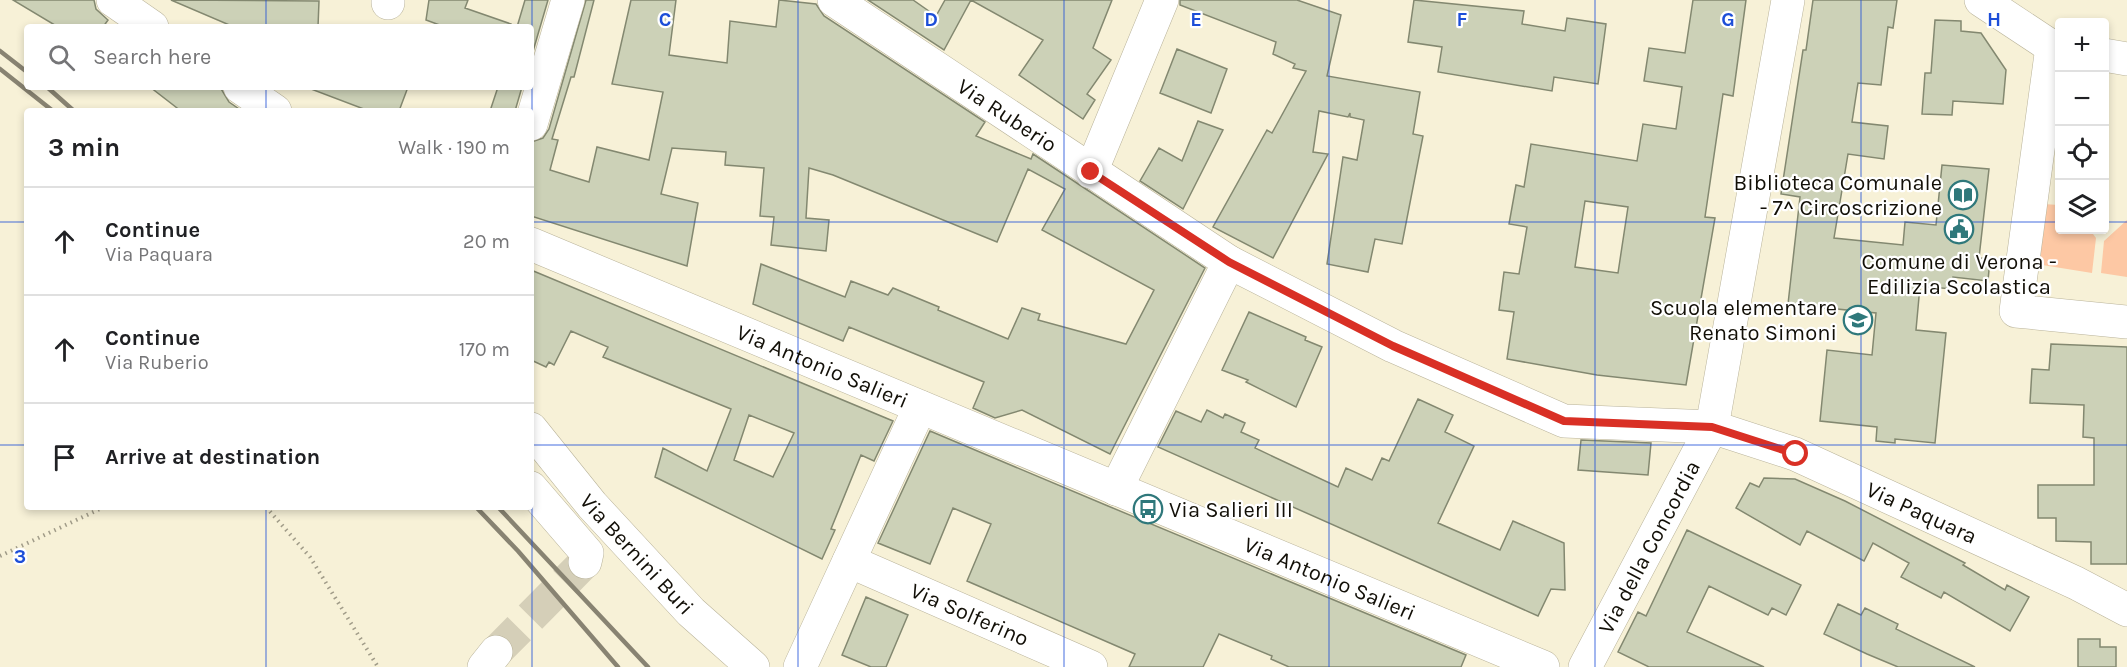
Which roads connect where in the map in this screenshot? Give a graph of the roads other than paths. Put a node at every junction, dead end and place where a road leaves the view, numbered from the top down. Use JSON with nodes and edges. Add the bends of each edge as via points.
{"nodes":[{"id":1,"x":113,"y":0,"type":"edge"},
{"id":2,"x":568,"y":0,"type":"edge"},
{"id":3,"x":834,"y":0,"type":"edge"},
{"id":4,"x":1162,"y":0,"type":"edge"},
{"id":5,"x":1788,"y":0,"type":"edge"},
{"id":6,"x":1981,"y":0,"type":"edge"},
{"id":7,"x":148,"y":24,"type":"edge"},
{"id":8,"x":2055,"y":46,"type":"edge"},
{"id":9,"x":2055,"y":54,"type":"edge"},
{"id":10,"x":2109,"y":57,"type":"edge"},
{"id":11,"x":2127,"y":59,"type":"edge"},
{"id":12,"x":244,"y":90,"type":"edge"},
{"id":13,"x":271,"y":108,"type":"edge"},
{"id":14,"x":534,"y":114,"type":"edge"},
{"id":15,"x":1091,"y":172,"type":"junction"},
{"id":16,"x":534,"y":245,"type":"edge"},
{"id":17,"x":1229,"y":262,"type":"junction"},
{"id":18,"x":2127,"y":322,"type":"edge"},
{"id":19,"x":920,"y":407,"type":"junction"},
{"id":20,"x":1712,"y":427,"type":"junction"},
{"id":21,"x":534,"y":433,"type":"edge"},
{"id":22,"x":1116,"y":489,"type":"junction"},
{"id":23,"x":534,"y":491,"type":"edge"},
{"id":24,"x":849,"y":561,"type":"junction"},
{"id":25,"x":585,"y":562,"type":"dead end"},
{"id":26,"x":2127,"y":610,"type":"edge"},
{"id":27,"x":1489,"y":658,"type":"edge"},
{"id":28,"x":753,"y":667,"type":"edge"},
{"id":29,"x":800,"y":667,"type":"edge"},
{"id":30,"x":1091,"y":667,"type":"edge"},
{"id":31,"x":1543,"y":667,"type":"edge"},
{"id":32,"x":1586,"y":667,"type":"edge"}],
"edges":[{"from":1,"to":7,"type":"street"},
{"from":2,"to":14,"type":"street"},
{"from":3,"to":15,"type":"street","name":"Via Ruberio"},
{"from":4,"to":15,"type":"street"},
{"from":5,"to":20,"type":"street","name":"Via della Concordia"},
{"from":6,"to":8,"type":"street"},
{"from":9,"to":18,"type":"street","via":[[2016,312]]},
{"from":10,"to":11,"type":"street"},
{"from":12,"to":13,"type":"street"},
{"from":15,"to":17,"type":"street","name":"Via Ruberio"},
{"from":16,"to":19,"type":"street","name":"Via Antonio Salieri"},
{"from":17,"to":20,"type":"street","name":"Via Ruberio","via":[[1393,346],[1564,421]]},
{"from":17,"to":22,"type":"street"},
{"from":19,"to":22,"type":"street","name":"Via Antonio Salieri"},
{"from":19,"to":24,"type":"street"},
{"from":20,"to":26,"type":"street","name":"Via Paquara","via":[[1796,454]]},
{"from":20,"to":32,"type":"street","name":"Via della Concordia"},
{"from":21,"to":28,"type":"street","name":"Via Bernini Buri","via":[[592,505],[691,612]]},
{"from":22,"to":27,"type":"street","name":"Via Antonio Salieri"},
{"from":23,"to":25,"type":"street","name":"Via Bernini Buri","via":[[587,553]]},
{"from":24,"to":29,"type":"street"},
{"from":24,"to":30,"type":"street","name":"Via Solferino"},
{"from":27,"to":31,"type":"street","name":"Via Antonio Salieri"}]}
